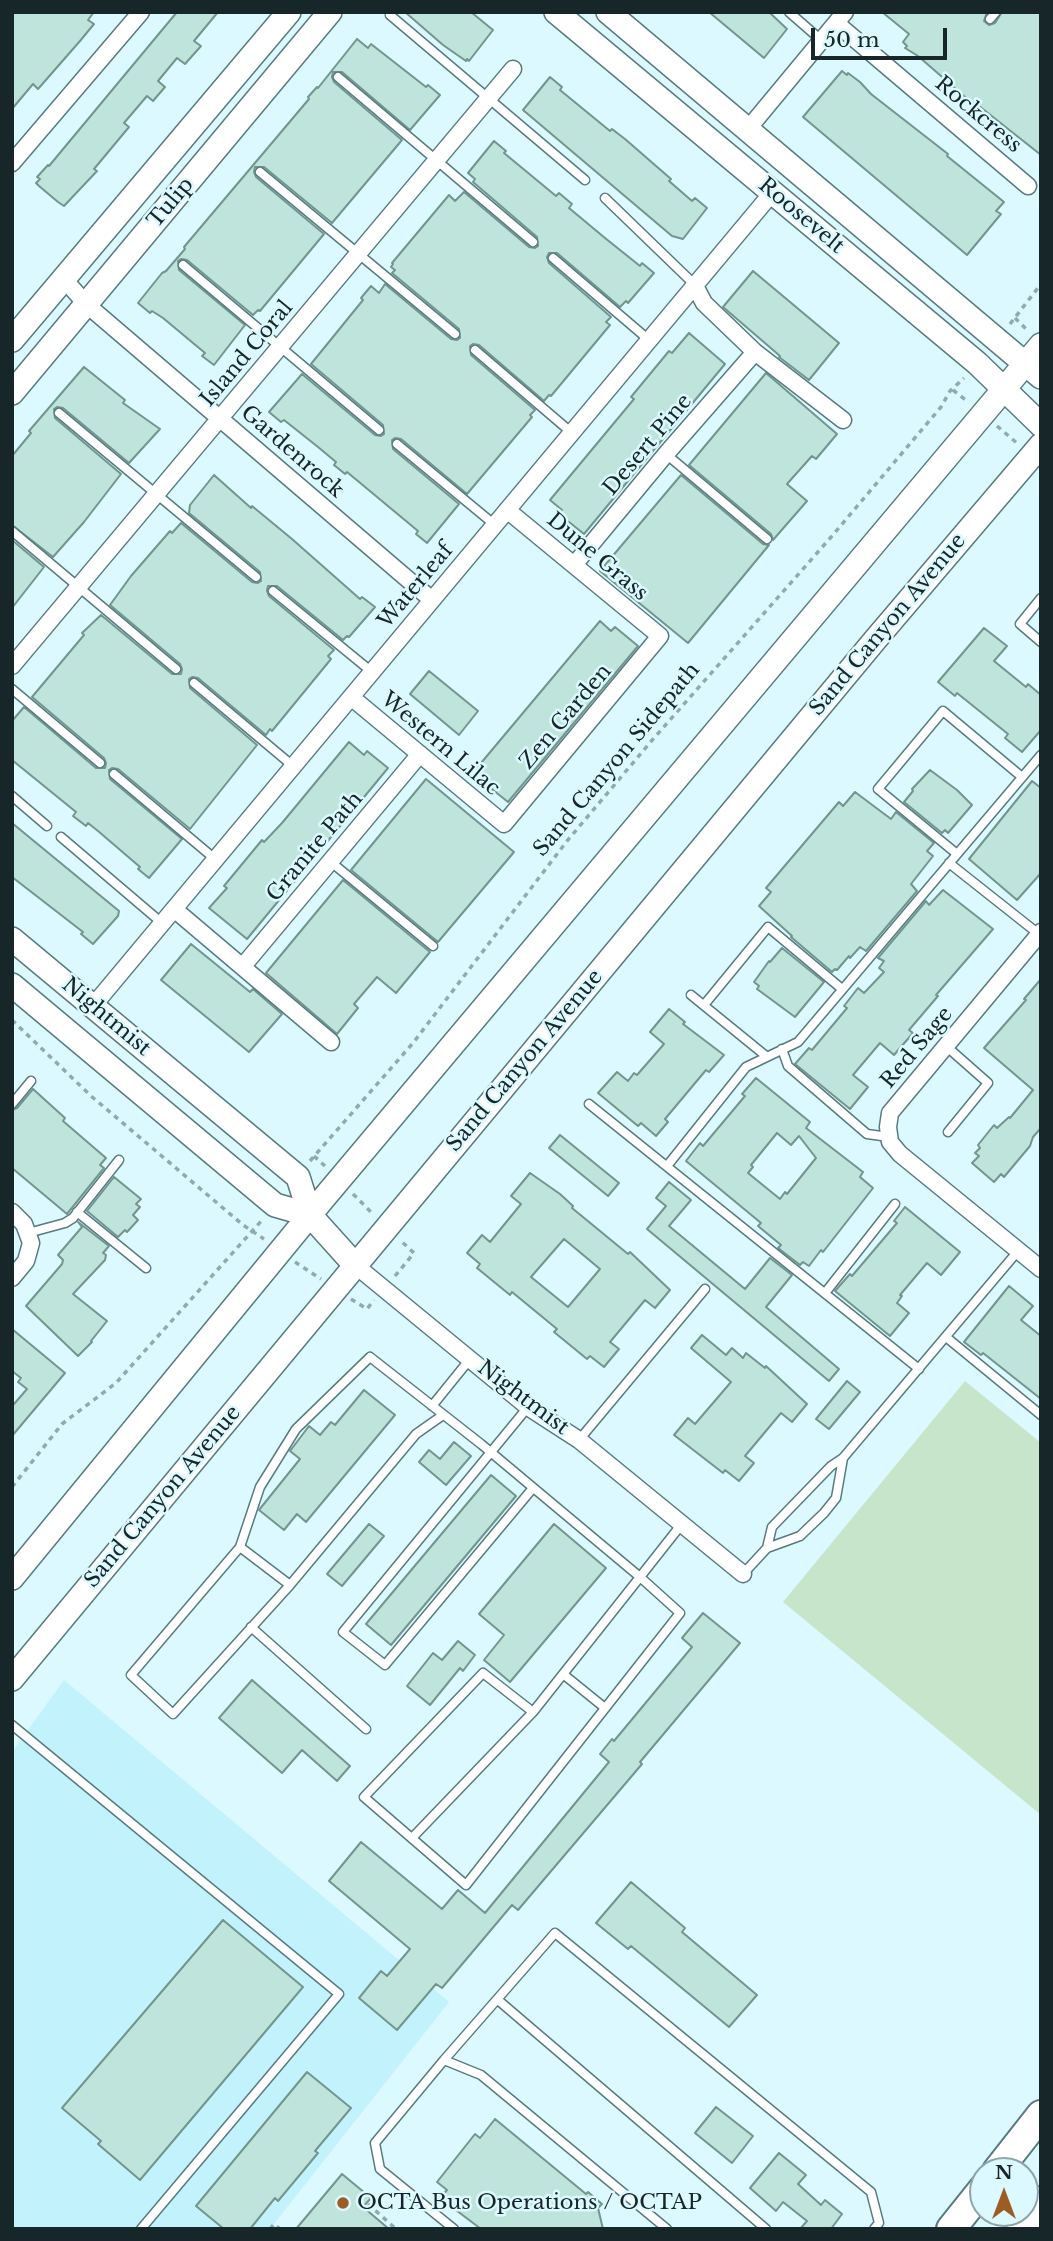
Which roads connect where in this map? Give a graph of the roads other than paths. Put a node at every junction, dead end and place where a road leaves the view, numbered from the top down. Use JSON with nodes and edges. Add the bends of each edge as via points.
{"nodes":[{"id":1,"x":141,"y":12,"type":"edge"},
{"id":2,"x":289,"y":12,"type":"edge"},
{"id":3,"x":330,"y":12,"type":"edge"},
{"id":4,"x":556,"y":12,"type":"edge"},
{"id":5,"x":608,"y":12,"type":"edge"},
{"id":6,"x":789,"y":12,"type":"edge"},
{"id":7,"x":390,"y":15,"type":"dead end"},
{"id":8,"x":840,"y":18,"type":"edge"},
{"id":9,"x":821,"y":40,"type":"junction"},
{"id":10,"x":513,"y":69,"type":"dead end"},
{"id":11,"x":338,"y":78,"type":"dead end"},
{"id":12,"x":488,"y":99,"type":"junction"},
{"id":13,"x":748,"y":129,"type":"junction"},
{"id":14,"x":436,"y":160,"type":"junction"},
{"id":15,"x":12,"y":163,"type":"edge"},
{"id":16,"x":260,"y":172,"type":"dead end"},
{"id":17,"x":585,"y":180,"type":"dead end"},
{"id":18,"x":1028,"y":186,"type":"dead end"},
{"id":19,"x":772,"y":192,"type":"junction"},
{"id":20,"x":605,"y":198,"type":"dead end"},
{"id":21,"x":533,"y":242,"type":"dead end"},
{"id":22,"x":358,"y":253,"type":"junction"},
{"id":23,"x":553,"y":258,"type":"dead end"},
{"id":24,"x":183,"y":265,"type":"dead end"},
{"id":25,"x":64,"y":279,"type":"junction"},
{"id":26,"x":694,"y":284,"type":"junction"},
{"id":27,"x":86,"y":304,"type":"junction"},
{"id":28,"x":455,"y":334,"type":"dead end"},
{"id":29,"x":649,"y":340,"type":"junction"},
{"id":30,"x":12,"y":341,"type":"edge"},
{"id":31,"x":1041,"y":345,"type":"edge"},
{"id":32,"x":281,"y":346,"type":"junction"},
{"id":33,"x":475,"y":351,"type":"dead end"},
{"id":34,"x":755,"y":352,"type":"junction"},
{"id":35,"x":1033,"y":370,"type":"edge"},
{"id":36,"x":1005,"y":390,"type":"junction"},
{"id":37,"x":12,"y":393,"type":"edge"},
{"id":38,"x":59,"y":412,"type":"dead end"},
{"id":39,"x":220,"y":418,"type":"junction"},
{"id":40,"x":844,"y":420,"type":"dead end"},
{"id":41,"x":1041,"y":425,"type":"edge"},
{"id":42,"x":379,"y":430,"type":"dead end"},
{"id":43,"x":572,"y":433,"type":"junction"},
{"id":44,"x":397,"y":444,"type":"dead end"},
{"id":45,"x":1041,"y":445,"type":"edge"},
{"id":46,"x":666,"y":454,"type":"junction"},
{"id":47,"x":156,"y":494,"type":"junction"},
{"id":48,"x":507,"y":510,"type":"junction"},
{"id":49,"x":495,"y":525,"type":"junction"},
{"id":50,"x":12,"y":531,"type":"edge"},
{"id":51,"x":767,"y":539,"type":"dead end"},
{"id":52,"x":574,"y":565,"type":"junction"},
{"id":53,"x":256,"y":577,"type":"dead end"},
{"id":54,"x":79,"y":587,"type":"junction"},
{"id":55,"x":273,"y":591,"type":"dead end"},
{"id":56,"x":1041,"y":598,"type":"edge"},
{"id":57,"x":432,"y":600,"type":"junction"},
{"id":58,"x":660,"y":636,"type":"joint"},
{"id":59,"x":1041,"y":642,"type":"edge"},
{"id":60,"x":12,"y":666,"type":"edge"},
{"id":61,"x":176,"y":669,"type":"dead end"},
{"id":62,"x":372,"y":672,"type":"junction"},
{"id":63,"x":194,"y":683,"type":"dead end"},
{"id":64,"x":12,"y":689,"type":"edge"},
{"id":65,"x":351,"y":697,"type":"junction"},
{"id":66,"x":420,"y":754,"type":"junction"},
{"id":67,"x":1041,"y":755,"type":"edge"},
{"id":68,"x":100,"y":763,"type":"dead end"},
{"id":69,"x":293,"y":766,"type":"junction"},
{"id":70,"x":114,"y":774,"type":"dead end"},
{"id":71,"x":1022,"y":777,"type":"junction"},
{"id":72,"x":12,"y":796,"type":"edge"},
{"id":73,"x":503,"y":824,"type":"joint"},
{"id":74,"x":47,"y":826,"type":"dead end"},
{"id":75,"x":61,"y":837,"type":"dead end"},
{"id":76,"x":957,"y":854,"type":"junction"},
{"id":77,"x":215,"y":859,"type":"junction"},
{"id":78,"x":331,"y":862,"type":"junction"},
{"id":79,"x":949,"y":863,"type":"junction"},
{"id":80,"x":174,"y":909,"type":"junction"},
{"id":81,"x":162,"y":923,"type":"junction"},
{"id":82,"x":1040,"y":934,"type":"edge"},
{"id":83,"x":12,"y":939,"type":"edge"},
{"id":84,"x":433,"y":946,"type":"dead end"},
{"id":85,"x":243,"y":966,"type":"junction"},
{"id":86,"x":12,"y":985,"type":"edge"},
{"id":87,"x":842,"y":989,"type":"junction"},
{"id":88,"x":691,"y":995,"type":"dead end"},
{"id":89,"x":704,"y":1005,"type":"junction"},
{"id":90,"x":93,"y":1006,"type":"junction"},
{"id":91,"x":331,"y":1042,"type":"dead end"},
{"id":92,"x":946,"y":1046,"type":"junction"},
{"id":93,"x":782,"y":1049,"type":"junction"},
{"id":94,"x":766,"y":1056,"type":"junction"},
{"id":95,"x":31,"y":1081,"type":"dead end"},
{"id":96,"x":12,"y":1104,"type":"edge"},
{"id":97,"x":589,"y":1104,"type":"dead end"},
{"id":98,"x":948,"y":1132,"type":"dead end"},
{"id":99,"x":889,"y":1137,"type":"junction"},
{"id":100,"x":118,"y":1160,"type":"dead end"},
{"id":101,"x":667,"y":1166,"type":"junction"},
{"id":102,"x":895,"y":1204,"type":"dead end"},
{"id":103,"x":12,"y":1212,"type":"edge"},
{"id":104,"x":78,"y":1212,"type":"junction"},
{"id":105,"x":310,"y":1214,"type":"junction"},
{"id":106,"x":29,"y":1236,"type":"junction"},
{"id":107,"x":1018,"y":1251,"type":"junction"},
{"id":108,"x":355,"y":1265,"type":"junction"},
{"id":109,"x":146,"y":1268,"type":"dead end"},
{"id":110,"x":1041,"y":1269,"type":"edge"},
{"id":111,"x":12,"y":1278,"type":"edge"},
{"id":112,"x":705,"y":1289,"type":"dead end"},
{"id":113,"x":825,"y":1293,"type":"junction"},
{"id":114,"x":946,"y":1337,"type":"junction"},
{"id":115,"x":470,"y":1359,"type":"junction"},
{"id":116,"x":919,"y":1369,"type":"junction"},
{"id":117,"x":432,"y":1406,"type":"junction"},
{"id":118,"x":528,"y":1407,"type":"junction"},
{"id":119,"x":443,"y":1415,"type":"junction"},
{"id":120,"x":1041,"y":1415,"type":"edge"},
{"id":121,"x":579,"y":1440,"type":"junction"},
{"id":122,"x":491,"y":1453,"type":"junction"},
{"id":123,"x":843,"y":1458,"type":"junction"},
{"id":124,"x":533,"y":1488,"type":"junction"},
{"id":125,"x":681,"y":1525,"type":"junction"},
{"id":126,"x":240,"y":1547,"type":"junction"},
{"id":127,"x":767,"y":1548,"type":"junction"},
{"id":128,"x":743,"y":1574,"type":"joint"},
{"id":129,"x":640,"y":1577,"type":"junction"},
{"id":130,"x":12,"y":1578,"type":"edge"},
{"id":131,"x":290,"y":1584,"type":"junction"},
{"id":132,"x":251,"y":1627,"type":"junction"},
{"id":133,"x":563,"y":1674,"type":"junction"},
{"id":134,"x":12,"y":1679,"type":"edge"},
{"id":135,"x":605,"y":1709,"type":"junction"},
{"id":136,"x":533,"y":1712,"type":"junction"},
{"id":137,"x":12,"y":1725,"type":"edge"},
{"id":138,"x":366,"y":1729,"type":"dead end"},
{"id":139,"x":412,"y":1838,"type":"junction"},
{"id":140,"x":498,"y":2000,"type":"junction"},
{"id":141,"x":444,"y":2060,"type":"junction"},
{"id":142,"x":1041,"y":2115,"type":"edge"},
{"id":143,"x":1008,"y":2157,"type":"edge"},
{"id":144,"x":1041,"y":2201,"type":"edge"},
{"id":145,"x":969,"y":2206,"type":"edge"},
{"id":146,"x":141,"y":2229,"type":"edge"},
{"id":147,"x":454,"y":2229,"type":"edge"},
{"id":148,"x":667,"y":2229,"type":"edge"},
{"id":149,"x":766,"y":2229,"type":"edge"},
{"id":150,"x":874,"y":2229,"type":"edge"},
{"id":151,"x":951,"y":2229,"type":"edge"},
{"id":152,"x":1021,"y":2229,"type":"edge"}],
"edges":[{"from":1,"to":15,"type":"street"},
{"from":2,"to":25,"type":"main road","name":"Tulip"},
{"from":3,"to":27,"type":"main road","name":"Tulip"},
{"from":4,"to":19,"type":"main road","name":"Roosevelt"},
{"from":5,"to":13,"type":"main road","name":"Roosevelt"},
{"from":6,"to":9,"type":"lane"},
{"from":7,"to":12,"type":"lane"},
{"from":8,"to":9,"type":"street"},
{"from":8,"to":18,"type":"street","name":"Rockcress"},
{"from":9,"to":13,"type":"street"},
{"from":10,"to":12,"type":"street","name":"Island Coral"},
{"from":11,"to":14,"type":"lane"},
{"from":12,"to":14,"type":"street","name":"Island Coral"},
{"from":12,"to":17,"type":"lane"},
{"from":13,"to":35,"type":"main road","name":"Roosevelt"},
{"from":14,"to":21,"type":"lane"},
{"from":14,"to":22,"type":"street","name":"Island Coral"},
{"from":16,"to":22,"type":"lane"},
{"from":19,"to":26,"type":"street","name":"Waterleaf"},
{"from":19,"to":36,"type":"main road","name":"Roosevelt"},
{"from":20,"to":26,"type":"lane"},
{"from":22,"to":28,"type":"lane"},
{"from":22,"to":32,"type":"street","name":"Island Coral"},
{"from":23,"to":29,"type":"lane"},
{"from":24,"to":32,"type":"lane"},
{"from":25,"to":27,"type":"street","name":"Gardenrock"},
{"from":25,"to":30,"type":"main road","name":"Tulip"},
{"from":26,"to":29,"type":"street","name":"Waterleaf"},
{"from":26,"to":34,"type":"street","via":[[704,303]]},
{"from":27,"to":37,"type":"main road","name":"Tulip"},
{"from":27,"to":39,"type":"street","name":"Gardenrock"},
{"from":29,"to":43,"type":"street","name":"Waterleaf"},
{"from":31,"to":35,"type":"main road"},
{"from":32,"to":39,"type":"street","name":"Island Coral"},
{"from":32,"to":42,"type":"lane"},
{"from":33,"to":43,"type":"lane"},
{"from":34,"to":40,"type":"street"},
{"from":34,"to":46,"type":"street","name":"Desert Pine"},
{"from":35,"to":36,"type":"main road"},
{"from":36,"to":41,"type":"main road","name":"Roosevelt"},
{"from":36,"to":105,"type":"main road"},
{"from":38,"to":47,"type":"lane"},
{"from":39,"to":47,"type":"street","name":"Island Coral"},
{"from":39,"to":57,"type":"street","name":"Gardenrock"},
{"from":43,"to":48,"type":"street","name":"Waterleaf"},
{"from":44,"to":49,"type":"lane"},
{"from":45,"to":108,"type":"main road","name":"Sand Canyon Avenue"},
{"from":46,"to":51,"type":"lane"},
{"from":46,"to":52,"type":"street","name":"Desert Pine"},
{"from":47,"to":53,"type":"lane"},
{"from":47,"to":54,"type":"street","name":"Island Coral"},
{"from":48,"to":49,"type":"street","name":"Waterleaf"},
{"from":48,"to":52,"type":"street","name":"Dune Grass"},
{"from":49,"to":57,"type":"street","name":"Waterleaf"},
{"from":50,"to":54,"type":"lane"},
{"from":52,"to":58,"type":"street","name":"Dune Grass"},
{"from":54,"to":60,"type":"street","name":"Island Coral"},
{"from":54,"to":61,"type":"lane"},
{"from":55,"to":62,"type":"lane"},
{"from":56,"to":59,"type":"lane","via":[[1020,624]]},
{"from":57,"to":62,"type":"street","name":"Waterleaf"},
{"from":58,"to":73,"type":"street","name":"Zen Garden"},
{"from":62,"to":65,"type":"street","name":"Waterleaf"},
{"from":63,"to":69,"type":"lane"},
{"from":64,"to":68,"type":"lane"},
{"from":65,"to":66,"type":"street","name":"Western Lilac"},
{"from":65,"to":69,"type":"street","name":"Waterleaf"},
{"from":66,"to":73,"type":"street","name":"Western Lilac"},
{"from":66,"to":78,"type":"street","name":"Granite Path"},
{"from":67,"to":71,"type":"lane"},
{"from":69,"to":77,"type":"street","name":"Waterleaf"},
{"from":70,"to":77,"type":"lane"},
{"from":71,"to":76,"type":"lane"},
{"from":71,"to":76,"type":"lane","via":[[943,711],[878,789]]},
{"from":72,"to":74,"type":"lane"},
{"from":75,"to":81,"type":"lane"},
{"from":76,"to":79,"type":"lane"},
{"from":77,"to":80,"type":"street","name":"Waterleaf"},
{"from":78,"to":84,"type":"lane"},
{"from":78,"to":85,"type":"street","name":"Granite Path"},
{"from":79,"to":82,"type":"lane"},
{"from":79,"to":87,"type":"lane"},
{"from":80,"to":81,"type":"street","name":"Waterleaf"},
{"from":80,"to":85,"type":"street"},
{"from":81,"to":90,"type":"street","name":"Waterleaf"},
{"from":82,"to":92,"type":"street","name":"Red Sage"},
{"from":83,"to":90,"type":"main road","name":"Nightmist"},
{"from":85,"to":91,"type":"street"},
{"from":86,"to":105,"type":"main road","name":"Nightmist","via":[[275,1205]]},
{"from":87,"to":89,"type":"lane","via":[[768,927]]},
{"from":87,"to":93,"type":"lane","via":[[798,1042]]},
{"from":88,"to":89,"type":"lane"},
{"from":89,"to":94,"type":"lane"},
{"from":90,"to":105,"type":"main road","name":"Nightmist","via":[[298,1177]]},
{"from":92,"to":98,"type":"lane","via":[[988,1083]]},
{"from":92,"to":99,"type":"street","name":"Red Sage","via":[[890,1113]]},
{"from":93,"to":94,"type":"lane"},
{"from":93,"to":99,"type":"lane","via":[[788,1066],[867,1134]]},
{"from":94,"to":101,"type":"lane","via":[[746,1067]]},
{"from":95,"to":96,"type":"lane"},
{"from":97,"to":101,"type":"lane"},
{"from":99,"to":107,"type":"street","via":[[900,1154]]},
{"from":100,"to":104,"type":"lane"},
{"from":101,"to":113,"type":"lane"},
{"from":102,"to":113,"type":"lane"},
{"from":103,"to":106,"type":"street"},
{"from":104,"to":106,"type":"lane","via":[[65,1223]]},
{"from":104,"to":109,"type":"lane"},
{"from":105,"to":108,"type":"main road","name":"Nightmist"},
{"from":105,"to":130,"type":"main road"},
{"from":106,"to":111,"type":"street","via":[[29,1255]]},
{"from":107,"to":110,"type":"street"},
{"from":107,"to":114,"type":"lane"},
{"from":108,"to":115,"type":"street","name":"Nightmist"},
{"from":108,"to":134,"type":"main road","name":"Sand Canyon Avenue"},
{"from":112,"to":121,"type":"lane"},
{"from":113,"to":116,"type":"lane"},
{"from":114,"to":116,"type":"lane"},
{"from":114,"to":120,"type":"lane"},
{"from":115,"to":117,"type":"lane"},
{"from":115,"to":118,"type":"street","name":"Nightmist"},
{"from":116,"to":123,"type":"lane"},
{"from":117,"to":119,"type":"lane"},
{"from":117,"to":126,"type":"lane","via":[[370,1357],[296,1429],[260,1487]]},
{"from":118,"to":121,"type":"street","name":"Nightmist"},
{"from":118,"to":122,"type":"lane"},
{"from":119,"to":122,"type":"lane"},
{"from":119,"to":131,"type":"lane","via":[[416,1434]]},
{"from":121,"to":125,"type":"street","name":"Nightmist"},
{"from":122,"to":124,"type":"lane"},
{"from":122,"to":124,"type":"lane","via":[[344,1632],[385,1665]]},
{"from":123,"to":127,"type":"lane","via":[[772,1527]]},
{"from":123,"to":127,"type":"lane","via":[[836,1498],[824,1513],[800,1536]]},
{"from":124,"to":129,"type":"lane"},
{"from":125,"to":128,"type":"street","name":"Nightmist"},
{"from":125,"to":129,"type":"lane"},
{"from":126,"to":131,"type":"lane"},
{"from":126,"to":132,"type":"lane","via":[[131,1675],[173,1714]]},
{"from":127,"to":128,"type":"lane"},
{"from":129,"to":133,"type":"lane"},
{"from":129,"to":135,"type":"lane","via":[[680,1613]]},
{"from":131,"to":132,"type":"lane"},
{"from":132,"to":138,"type":"lane"},
{"from":133,"to":135,"type":"lane"},
{"from":133,"to":136,"type":"lane"},
{"from":135,"to":139,"type":"lane","via":[[466,1885]]},
{"from":136,"to":139,"type":"lane"},
{"from":136,"to":139,"type":"lane","via":[[483,1673],[364,1797]]},
{"from":137,"to":146,"type":"lane","via":[[339,1994]]},
{"from":140,"to":141,"type":"lane"},
{"from":140,"to":149,"type":"lane"},
{"from":140,"to":150,"type":"lane","via":[[555,1933],[871,2192],[879,2223]]},
{"from":141,"to":147,"type":"lane","via":[[375,2143],[380,2169]]},
{"from":141,"to":148,"type":"lane","via":[[481,2075]]},
{"from":142,"to":143,"type":"highway"},
{"from":144,"to":152,"type":"highway"},
{"from":145,"to":151,"type":"highway"}]}
